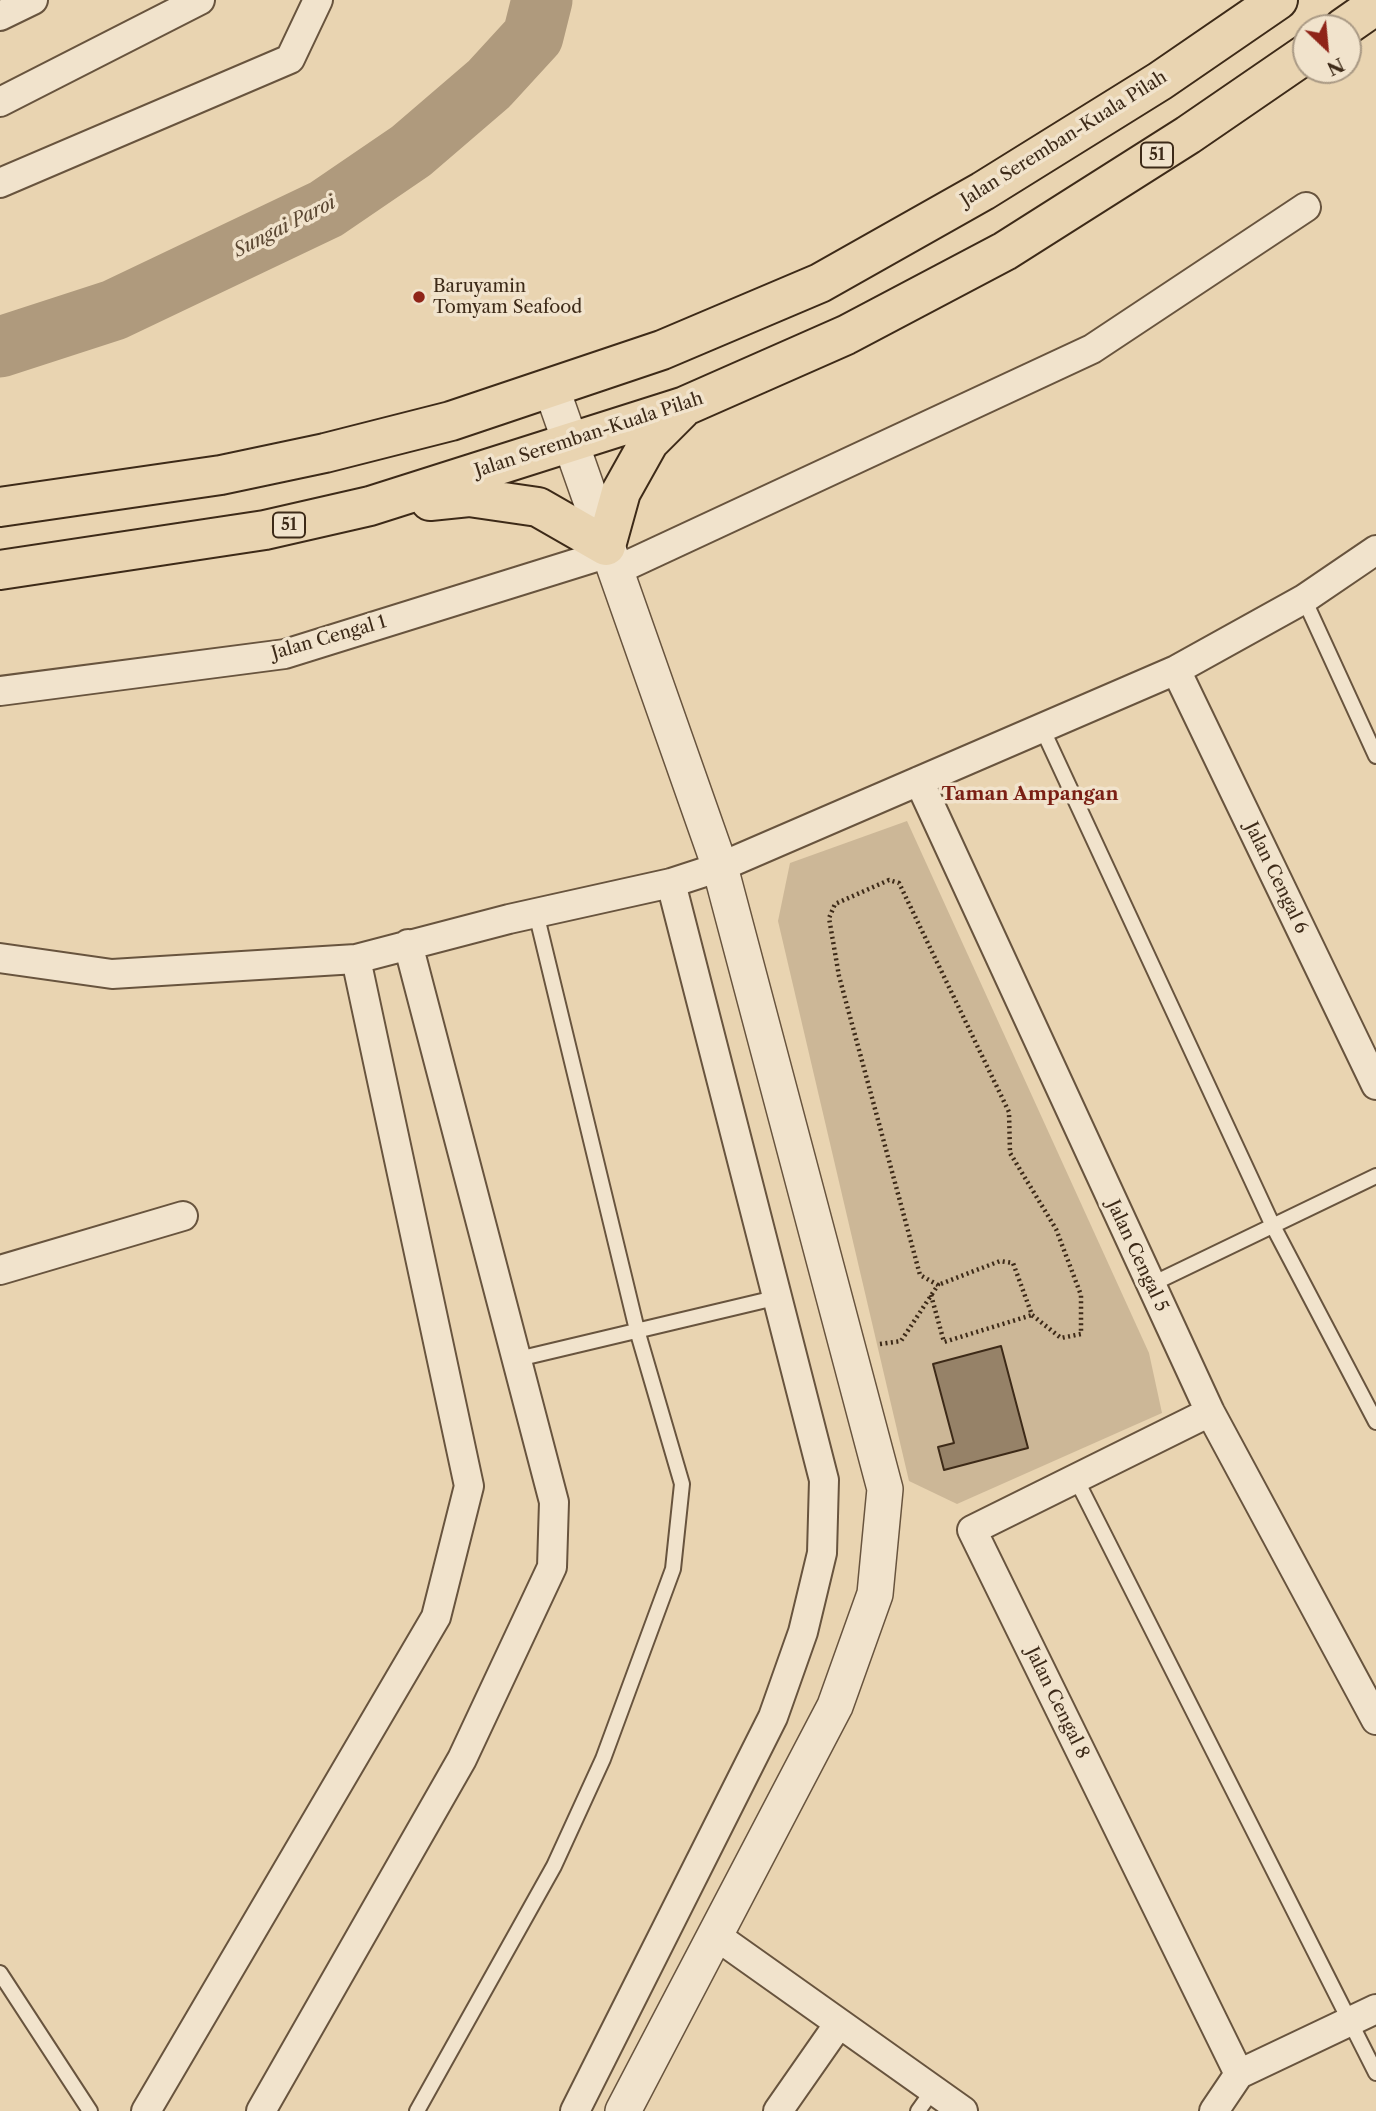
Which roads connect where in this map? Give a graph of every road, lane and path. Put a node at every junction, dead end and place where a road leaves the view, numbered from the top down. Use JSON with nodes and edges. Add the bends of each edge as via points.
{"nodes":[{"id":1,"x":33,"y":0,"type":"edge"},
{"id":2,"x":200,"y":0,"type":"edge"},
{"id":3,"x":318,"y":0,"type":"edge"},
{"id":4,"x":1278,"y":0,"type":"edge"},
{"id":5,"x":0,"y":16,"type":"edge"},
{"id":6,"x":1292,"y":64,"type":"edge"},
{"id":7,"x":0,"y":102,"type":"edge"},
{"id":8,"x":0,"y":183,"type":"edge"},
{"id":9,"x":1306,"y":207,"type":"dead end"},
{"id":10,"x":551,"y":387,"type":"junction"},
{"id":11,"x":685,"y":406,"type":"junction"},
{"id":12,"x":570,"y":443,"type":"junction"},
{"id":13,"x":370,"y":506,"type":"junction"},
{"id":14,"x":0,"y":507,"type":"edge"},
{"id":15,"x":1376,"y":550,"type":"edge"},
{"id":16,"x":610,"y":556,"type":"junction"},
{"id":17,"x":0,"y":570,"type":"edge"},
{"id":18,"x":1304,"y":599,"type":"junction"},
{"id":19,"x":1176,"y":670,"type":"junction"},
{"id":20,"x":0,"y":691,"type":"edge"},
{"id":21,"x":1041,"y":726,"type":"junction"},
{"id":22,"x":1376,"y":756,"type":"edge"},
{"id":23,"x":919,"y":781,"type":"junction"},
{"id":24,"x":720,"y":867,"type":"junction"},
{"id":25,"x":671,"y":883,"type":"junction"},
{"id":26,"x":536,"y":913,"type":"junction"},
{"id":27,"x":408,"y":944,"type":"junction"},
{"id":28,"x":0,"y":958,"type":"edge"},
{"id":29,"x":356,"y":959,"type":"junction"},
{"id":30,"x":1376,"y":1085,"type":"edge"},
{"id":31,"x":1376,"y":1176,"type":"edge"},
{"id":32,"x":183,"y":1216,"type":"dead end"},
{"id":33,"x":1273,"y":1226,"type":"junction"},
{"id":34,"x":0,"y":1270,"type":"edge"},
{"id":35,"x":937,"y":1284,"type":"junction"},
{"id":36,"x":1150,"y":1285,"type":"junction"},
{"id":37,"x":931,"y":1295,"type":"junction"},
{"id":38,"x":779,"y":1297,"type":"junction"},
{"id":39,"x":1032,"y":1315,"type":"junction"},
{"id":40,"x":637,"y":1330,"type":"junction"},
{"id":41,"x":848,"y":1350,"type":"junction"},
{"id":42,"x":518,"y":1359,"type":"junction"},
{"id":43,"x":1210,"y":1412,"type":"junction"},
{"id":44,"x":1376,"y":1423,"type":"edge"},
{"id":45,"x":1076,"y":1479,"type":"junction"},
{"id":46,"x":1376,"y":1720,"type":"edge"},
{"id":47,"x":715,"y":1935,"type":"junction"},
{"id":48,"x":0,"y":1973,"type":"edge"},
{"id":49,"x":1363,"y":2015,"type":"edge"},
{"id":50,"x":838,"y":2025,"type":"junction"},
{"id":51,"x":1376,"y":2073,"type":"edge"},
{"id":52,"x":1239,"y":2074,"type":"junction"},
{"id":53,"x":926,"y":2101,"type":"edge"},
{"id":54,"x":90,"y":2111,"type":"edge"},
{"id":55,"x":146,"y":2111,"type":"edge"},
{"id":56,"x":261,"y":2111,"type":"edge"},
{"id":57,"x":417,"y":2111,"type":"edge"},
{"id":58,"x":575,"y":2111,"type":"edge"},
{"id":59,"x":623,"y":2111,"type":"edge"},
{"id":60,"x":779,"y":2111,"type":"edge"},
{"id":61,"x":963,"y":2111,"type":"edge"},
{"id":62,"x":1213,"y":2111,"type":"edge"}],
"edges":[{"from":1,"to":5,"type":"street"},
{"from":2,"to":7,"type":"street"},
{"from":3,"to":8,"type":"street","via":[[290,58]]},
{"from":4,"to":10,"type":"highway","name":"Jalan Seremban-Kuala Pilah","via":[[1160,81],[983,191],[820,283],[663,350]]},
{"from":6,"to":11,"type":"highway","name":"Jalan Seremban-Kuala Pilah","number":"51","via":[[1005,251],[846,335]]},
{"from":9,"to":16,"type":"street","name":"Jalan Cengal 1","via":[[1092,349]]},
{"from":10,"to":12,"type":"street"},
{"from":10,"to":14,"type":"highway","name":"Jalan Seremban-Kuala Pilah","via":[[451,421],[325,453],[220,475]]},
{"from":11,"to":12,"type":"highway","name":"Jalan Seremban-Kuala Pilah","number":"51"},
{"from":11,"to":16,"type":"highway","via":[[649,442],[621,492]]},
{"from":12,"to":13,"type":"highway","name":"Jalan Seremban-Kuala Pilah","number":"51"},
{"from":12,"to":16,"type":"street"},
{"from":13,"to":16,"type":"highway","via":[[469,497],[538,507]]},
{"from":13,"to":17,"type":"highway","name":"Jalan Seremban-Kuala Pilah","number":"51","via":[[265,530]]},
{"from":15,"to":18,"type":"street"},
{"from":16,"to":20,"type":"street","name":"Jalan Cengal 1","via":[[285,654]]},
{"from":16,"to":24,"type":"street"},
{"from":18,"to":19,"type":"street"},
{"from":18,"to":22,"type":"lane"},
{"from":19,"to":21,"type":"street"},
{"from":19,"to":30,"type":"street","name":"Jalan Cengal 6"},
{"from":21,"to":23,"type":"street"},
{"from":21,"to":33,"type":"lane"},
{"from":23,"to":24,"type":"street"},
{"from":23,"to":36,"type":"street","name":"Jalan Cengal 5"},
{"from":24,"to":25,"type":"street"},
{"from":24,"to":41,"type":"street"},
{"from":25,"to":26,"type":"street"},
{"from":25,"to":38,"type":"street"},
{"from":26,"to":27,"type":"street"},
{"from":26,"to":40,"type":"lane"},
{"from":27,"to":29,"type":"street"},
{"from":27,"to":42,"type":"street"},
{"from":28,"to":29,"type":"street","via":[[112,974]]},
{"from":29,"to":55,"type":"street","via":[[469,1486],[436,1616]]},
{"from":31,"to":33,"type":"lane"},
{"from":32,"to":34,"type":"street"},
{"from":33,"to":36,"type":"lane"},
{"from":33,"to":44,"type":"lane"},
{"from":35,"to":37,"type":"path"},
{"from":35,"to":39,"type":"path","via":[[1000,1261],[1013,1263]]},
{"from":35,"to":39,"type":"path","via":[[919,1275],[839,976],[829,918],[835,904],[889,880],[899,883],[1009,1112],[1010,1153],[1056,1229],[1081,1295],[1081,1334],[1061,1338]]},
{"from":36,"to":43,"type":"street","name":"Jalan Cengal 5"},
{"from":37,"to":39,"type":"path","via":[[944,1342]]},
{"from":37,"to":41,"type":"path","via":[[901,1340]]},
{"from":38,"to":40,"type":"lane"},
{"from":38,"to":58,"type":"street","via":[[824,1480],[822,1553],[803,1632],[773,1717]]},
{"from":40,"to":42,"type":"lane"},
{"from":40,"to":57,"type":"lane","via":[[682,1485],[673,1569],[603,1759],[554,1866]]},
{"from":41,"to":47,"type":"street","via":[[885,1489],[875,1594],[835,1706]]},
{"from":42,"to":56,"type":"street","via":[[554,1502],[552,1567],[461,1759]]},
{"from":43,"to":45,"type":"street","name":"Jalan Cengal 8"},
{"from":43,"to":46,"type":"street","name":"Jalan Cengal 5"},
{"from":45,"to":49,"type":"lane"},
{"from":45,"to":52,"type":"street","name":"Jalan Cengal 8","via":[[972,1531]]},
{"from":47,"to":50,"type":"street"},
{"from":47,"to":59,"type":"street"},
{"from":48,"to":54,"type":"lane"},
{"from":49,"to":51,"type":"lane"},
{"from":49,"to":52,"type":"street"},
{"from":50,"to":53,"type":"street"},
{"from":50,"to":60,"type":"street"},
{"from":52,"to":62,"type":"street"},
{"from":53,"to":61,"type":"street"}]}
